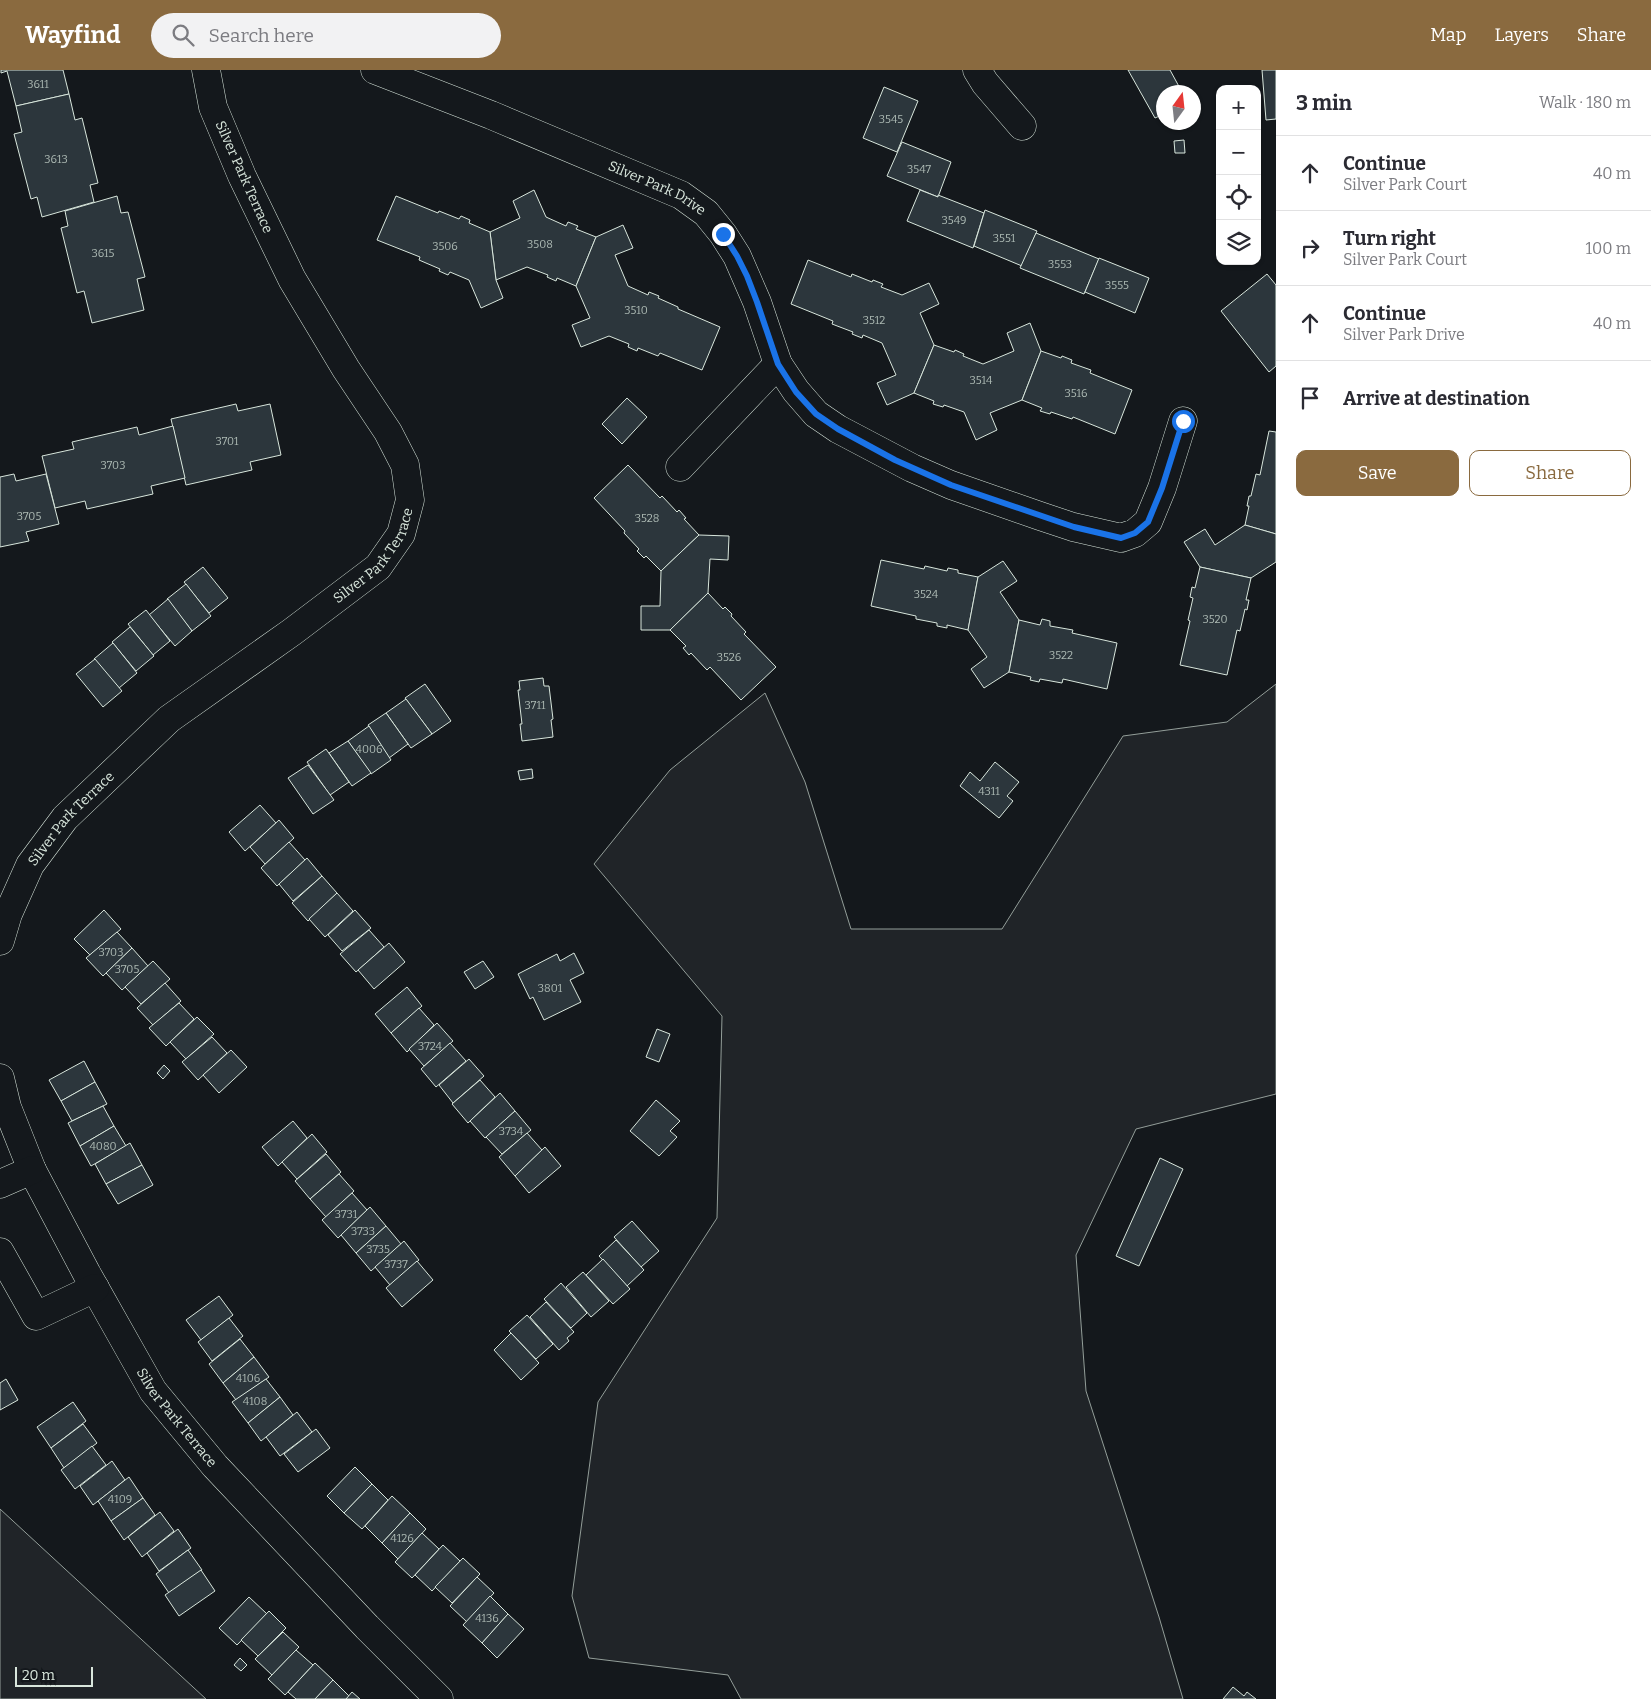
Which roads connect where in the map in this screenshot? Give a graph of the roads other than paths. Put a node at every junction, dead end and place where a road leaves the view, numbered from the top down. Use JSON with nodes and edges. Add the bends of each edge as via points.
{"nodes":[{"id":1,"x":206,"y":70,"type":"edge"},
{"id":2,"x":375,"y":70,"type":"edge"},
{"id":3,"x":977,"y":70,"type":"edge"},
{"id":4,"x":1022,"y":126,"type":"dead end"},
{"id":5,"x":778,"y":364,"type":"junction"},
{"id":6,"x":1183,"y":421,"type":"dead end"},
{"id":7,"x":680,"y":467,"type":"dead end"},
{"id":8,"x":0,"y":941,"type":"edge"},
{"id":9,"x":0,"y":1078,"type":"edge"},
{"id":10,"x":32,"y":1170,"type":"junction"},
{"id":11,"x":0,"y":1184,"type":"edge"},
{"id":12,"x":0,"y":1252,"type":"edge"},
{"id":13,"x":95,"y":1288,"type":"junction"},
{"id":14,"x":439,"y":1699,"type":"edge"}],
"edges":[{"from":1,"to":8,"type":"street","name":"Silver Park Terrace","via":[[213,107],[242,176],[292,279],[406,465],[410,500],[401,534],[378,567],[169,719],[65,818],[30,865]]},
{"from":2,"to":5,"type":"street","name":"Silver Park Drive","via":[[491,115],[687,199],[706,213],[737,256]]},
{"from":3,"to":4,"type":"street"},
{"from":5,"to":6,"type":"street","name":"Silver Park Drive","via":[[796,392],[816,414],[895,460],[951,485],[1040,516],[1121,538],[1135,533],[1148,522]]},
{"from":5,"to":7,"type":"street"},
{"from":9,"to":10,"type":"street","name":"Silver Park Terrace","via":[[7,1107]]},
{"from":10,"to":11,"type":"street"},
{"from":10,"to":13,"type":"street","name":"Silver Park Terrace"},
{"from":12,"to":13,"type":"street","via":[[36,1316]]},
{"from":13,"to":14,"type":"street","name":"Silver Park Terrace","via":[[153,1391],[215,1466],[367,1628]]}]}
